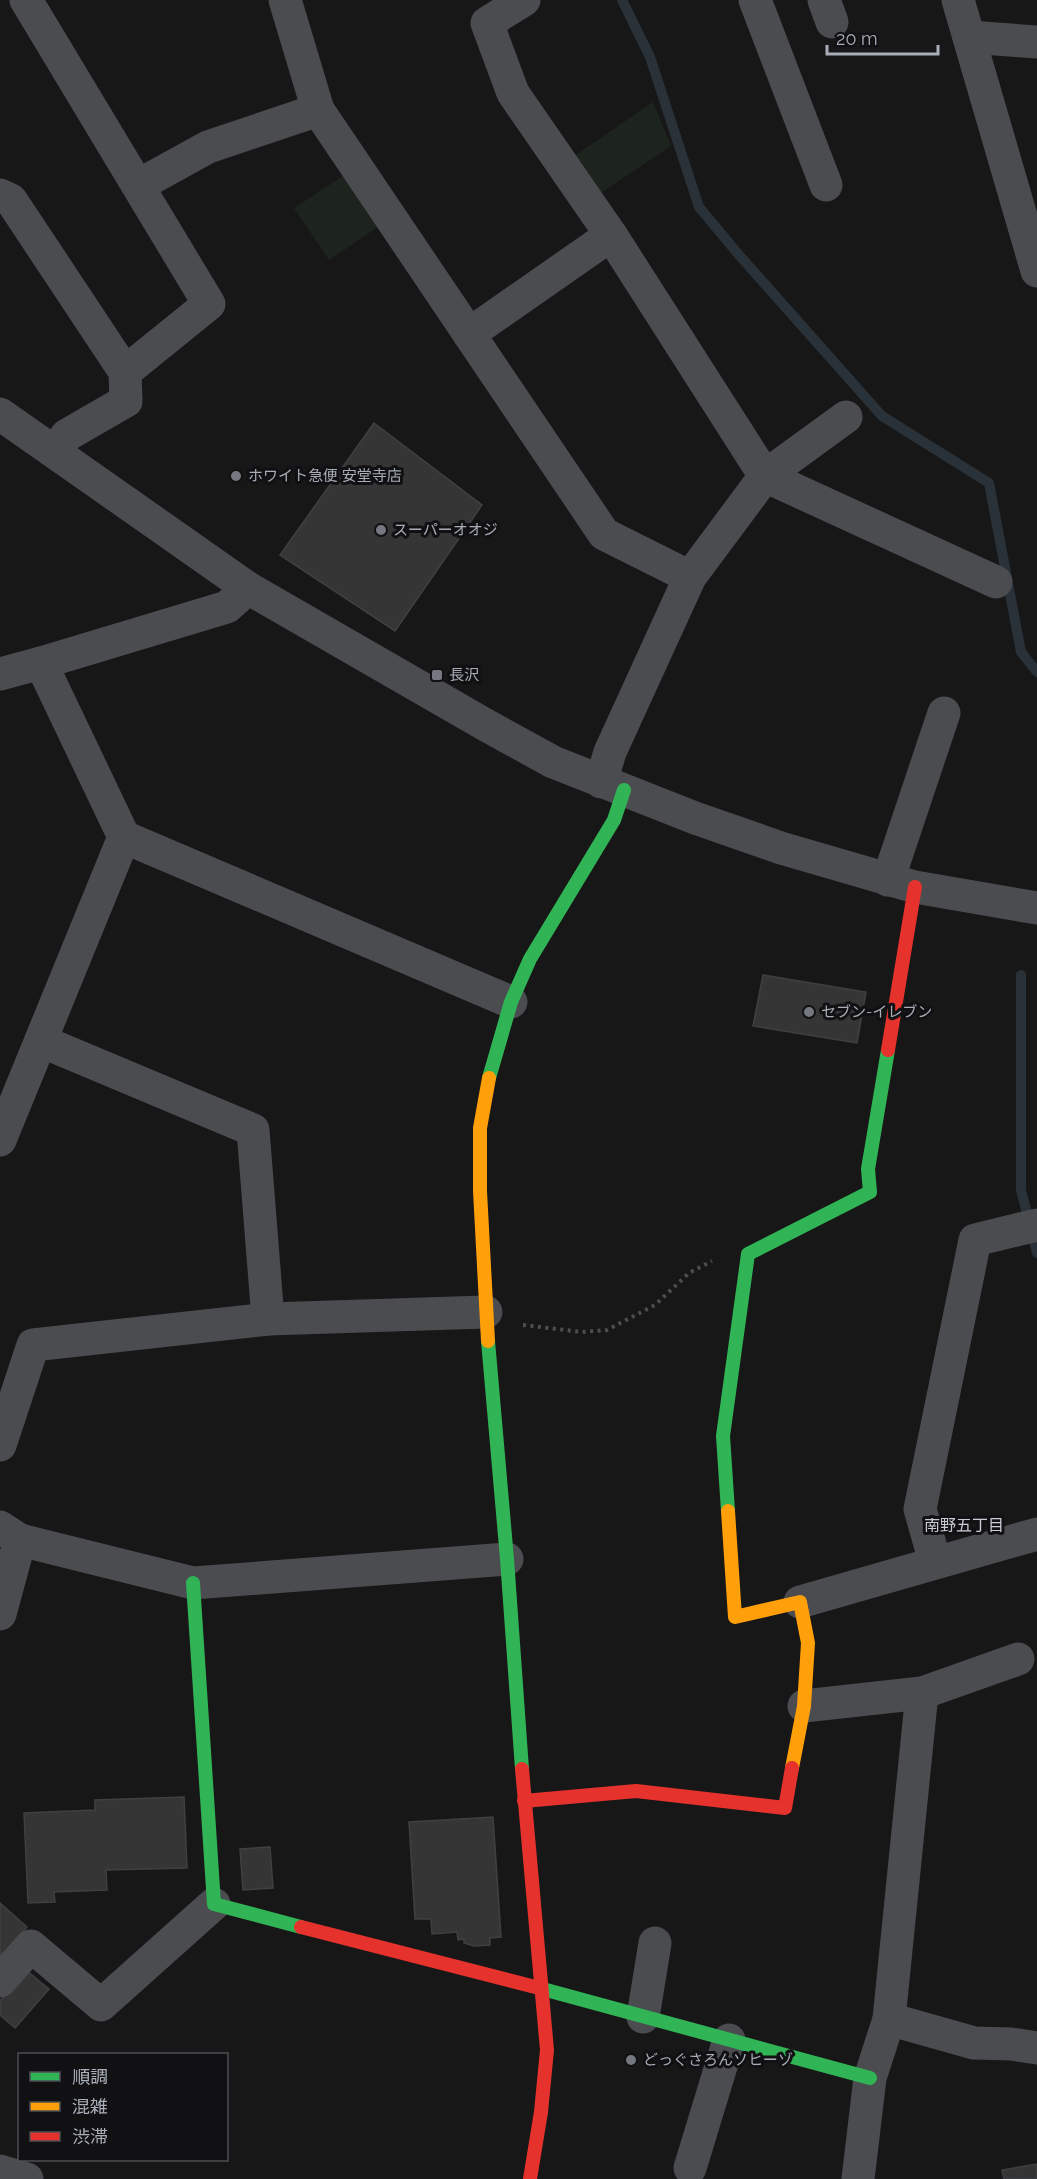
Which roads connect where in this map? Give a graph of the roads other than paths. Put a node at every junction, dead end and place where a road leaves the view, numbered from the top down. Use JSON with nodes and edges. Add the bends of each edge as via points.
{"nodes":[{"id":1,"x":26,"y":0,"type":"edge"},
{"id":2,"x":285,"y":0,"type":"edge"},
{"id":3,"x":524,"y":0,"type":"edge"},
{"id":4,"x":755,"y":0,"type":"edge"},
{"id":5,"x":958,"y":0,"type":"edge"},
{"id":6,"x":969,"y":37,"type":"junction"},
{"id":7,"x":1037,"y":42,"type":"edge"},
{"id":8,"x":318,"y":110,"type":"junction"},
{"id":9,"x":139,"y":185,"type":"junction"},
{"id":10,"x":826,"y":185,"type":"dead end"},
{"id":11,"x":0,"y":195,"type":"edge"},
{"id":12,"x":1030,"y":229,"type":"edge"},
{"id":13,"x":611,"y":235,"type":"junction"},
{"id":14,"x":1037,"y":271,"type":"edge"},
{"id":15,"x":469,"y":334,"type":"junction"},
{"id":16,"x":125,"y":372,"type":"junction"},
{"id":17,"x":0,"y":414,"type":"edge"},
{"id":18,"x":846,"y":417,"type":"dead end"},
{"id":19,"x":54,"y":451,"type":"junction"},
{"id":20,"x":765,"y":476,"type":"junction"},
{"id":21,"x":690,"y":577,"type":"junction"},
{"id":22,"x":996,"y":582,"type":"dead end"},
{"id":23,"x":248,"y":588,"type":"junction"},
{"id":24,"x":41,"y":663,"type":"junction"},
{"id":25,"x":0,"y":674,"type":"edge"},
{"id":26,"x":944,"y":713,"type":"dead end"},
{"id":27,"x":612,"y":786,"type":"junction"},
{"id":28,"x":124,"y":837,"type":"junction"},
{"id":29,"x":902,"y":884,"type":"junction"},
{"id":30,"x":1037,"y":908,"type":"edge"},
{"id":31,"x":510,"y":1002,"type":"junction"},
{"id":32,"x":41,"y":1041,"type":"junction"},
{"id":33,"x":0,"y":1140,"type":"edge"},
{"id":34,"x":1037,"y":1226,"type":"edge"},
{"id":35,"x":487,"y":1316,"type":"junction"},
{"id":36,"x":268,"y":1319,"type":"junction"},
{"id":37,"x":0,"y":1445,"type":"edge"},
{"id":38,"x":10,"y":1534,"type":"edge"},
{"id":39,"x":1037,"y":1534,"type":"edge"},
{"id":40,"x":507,"y":1559,"type":"junction"},
{"id":41,"x":935,"y":1563,"type":"junction"},
{"id":42,"x":193,"y":1583,"type":"junction"},
{"id":43,"x":800,"y":1602,"type":"junction"},
{"id":44,"x":0,"y":1614,"type":"edge"},
{"id":45,"x":1018,"y":1659,"type":"dead end"},
{"id":46,"x":922,"y":1693,"type":"junction"},
{"id":47,"x":804,"y":1706,"type":"junction"},
{"id":48,"x":524,"y":1801,"type":"junction"},
{"id":49,"x":214,"y":1904,"type":"junction"},
{"id":50,"x":655,"y":1943,"type":"dead end"},
{"id":51,"x":0,"y":1982,"type":"edge"},
{"id":52,"x":541,"y":1989,"type":"junction"},
{"id":53,"x":643,"y":2017,"type":"junction"},
{"id":54,"x":889,"y":2019,"type":"junction"},
{"id":55,"x":729,"y":2040,"type":"junction"},
{"id":56,"x":1037,"y":2048,"type":"edge"},
{"id":57,"x":870,"y":2078,"type":"junction"},
{"id":58,"x":690,"y":2168,"type":"dead end"},
{"id":59,"x":0,"y":2171,"type":"edge"},
{"id":60,"x":27,"y":2179,"type":"edge"},
{"id":61,"x":530,"y":2179,"type":"edge"},
{"id":62,"x":858,"y":2179,"type":"edge"}],
"edges":[{"from":1,"to":9,"type":"street"},
{"from":2,"to":8,"type":"street"},
{"from":3,"to":13,"type":"street","via":[[487,23],[494,43],[513,93]]},
{"from":4,"to":10,"type":"street"},
{"from":5,"to":6,"type":"street"},
{"from":6,"to":7,"type":"street"},
{"from":6,"to":12,"type":"street"},
{"from":8,"to":9,"type":"street","via":[[208,147]]},
{"from":8,"to":15,"type":"street"},
{"from":9,"to":16,"type":"street","via":[[209,304]]},
{"from":11,"to":16,"type":"street","via":[[11,200]]},
{"from":12,"to":14,"type":"street"},
{"from":13,"to":15,"type":"street"},
{"from":13,"to":20,"type":"street"},
{"from":15,"to":21,"type":"street","via":[[603,534]]},
{"from":16,"to":19,"type":"street","via":[[126,401],[67,435]]},
{"from":17,"to":19,"type":"street"},
{"from":18,"to":20,"type":"street"},
{"from":19,"to":23,"type":"street"},
{"from":20,"to":21,"type":"street"},
{"from":20,"to":22,"type":"street"},
{"from":21,"to":27,"type":"street","via":[[610,752]]},
{"from":23,"to":24,"type":"street","via":[[227,607]]},
{"from":23,"to":27,"type":"street","via":[[553,762]]},
{"from":24,"to":25,"type":"street"},
{"from":24,"to":28,"type":"street"},
{"from":26,"to":29,"type":"street"},
{"from":27,"to":29,"type":"street","via":[[781,848]]},
{"from":27,"to":31,"type":"street","via":[[614,820],[530,959]]},
{"from":28,"to":31,"type":"street"},
{"from":28,"to":32,"type":"street"},
{"from":29,"to":30,"type":"street"},
{"from":29,"to":43,"type":"street","via":[[868,1169],[870,1192],[748,1254],[723,1436],[735,1617]]},
{"from":31,"to":35,"type":"street","via":[[492,1063],[480,1128]]},
{"from":32,"to":33,"type":"street"},
{"from":32,"to":36,"type":"street","via":[[253,1130]]},
{"from":34,"to":41,"type":"street","via":[[975,1240],[920,1509]]},
{"from":35,"to":36,"type":"street"},
{"from":35,"to":40,"type":"street"},
{"from":36,"to":37,"type":"street","via":[[33,1345]]},
{"from":38,"to":42,"type":"street"},
{"from":38,"to":44,"type":"street"},
{"from":39,"to":41,"type":"street"},
{"from":40,"to":42,"type":"street"},
{"from":40,"to":48,"type":"street"},
{"from":41,"to":43,"type":"street"},
{"from":42,"to":49,"type":"street"},
{"from":43,"to":47,"type":"street","via":[[808,1643]]},
{"from":45,"to":46,"type":"street"},
{"from":46,"to":47,"type":"street"},
{"from":46,"to":54,"type":"street"},
{"from":47,"to":48,"type":"street","via":[[785,1808],[636,1791]]},
{"from":48,"to":52,"type":"street"},
{"from":49,"to":51,"type":"street","via":[[101,2005],[31,1946]]},
{"from":49,"to":52,"type":"street"},
{"from":50,"to":53,"type":"street"},
{"from":52,"to":53,"type":"street"},
{"from":52,"to":61,"type":"street","via":[[547,2050]]},
{"from":53,"to":55,"type":"street"},
{"from":54,"to":56,"type":"street","via":[[975,2043]]},
{"from":54,"to":57,"type":"street"},
{"from":55,"to":57,"type":"street"},
{"from":55,"to":58,"type":"street"},
{"from":57,"to":62,"type":"street"},
{"from":59,"to":60,"type":"street"}]}
